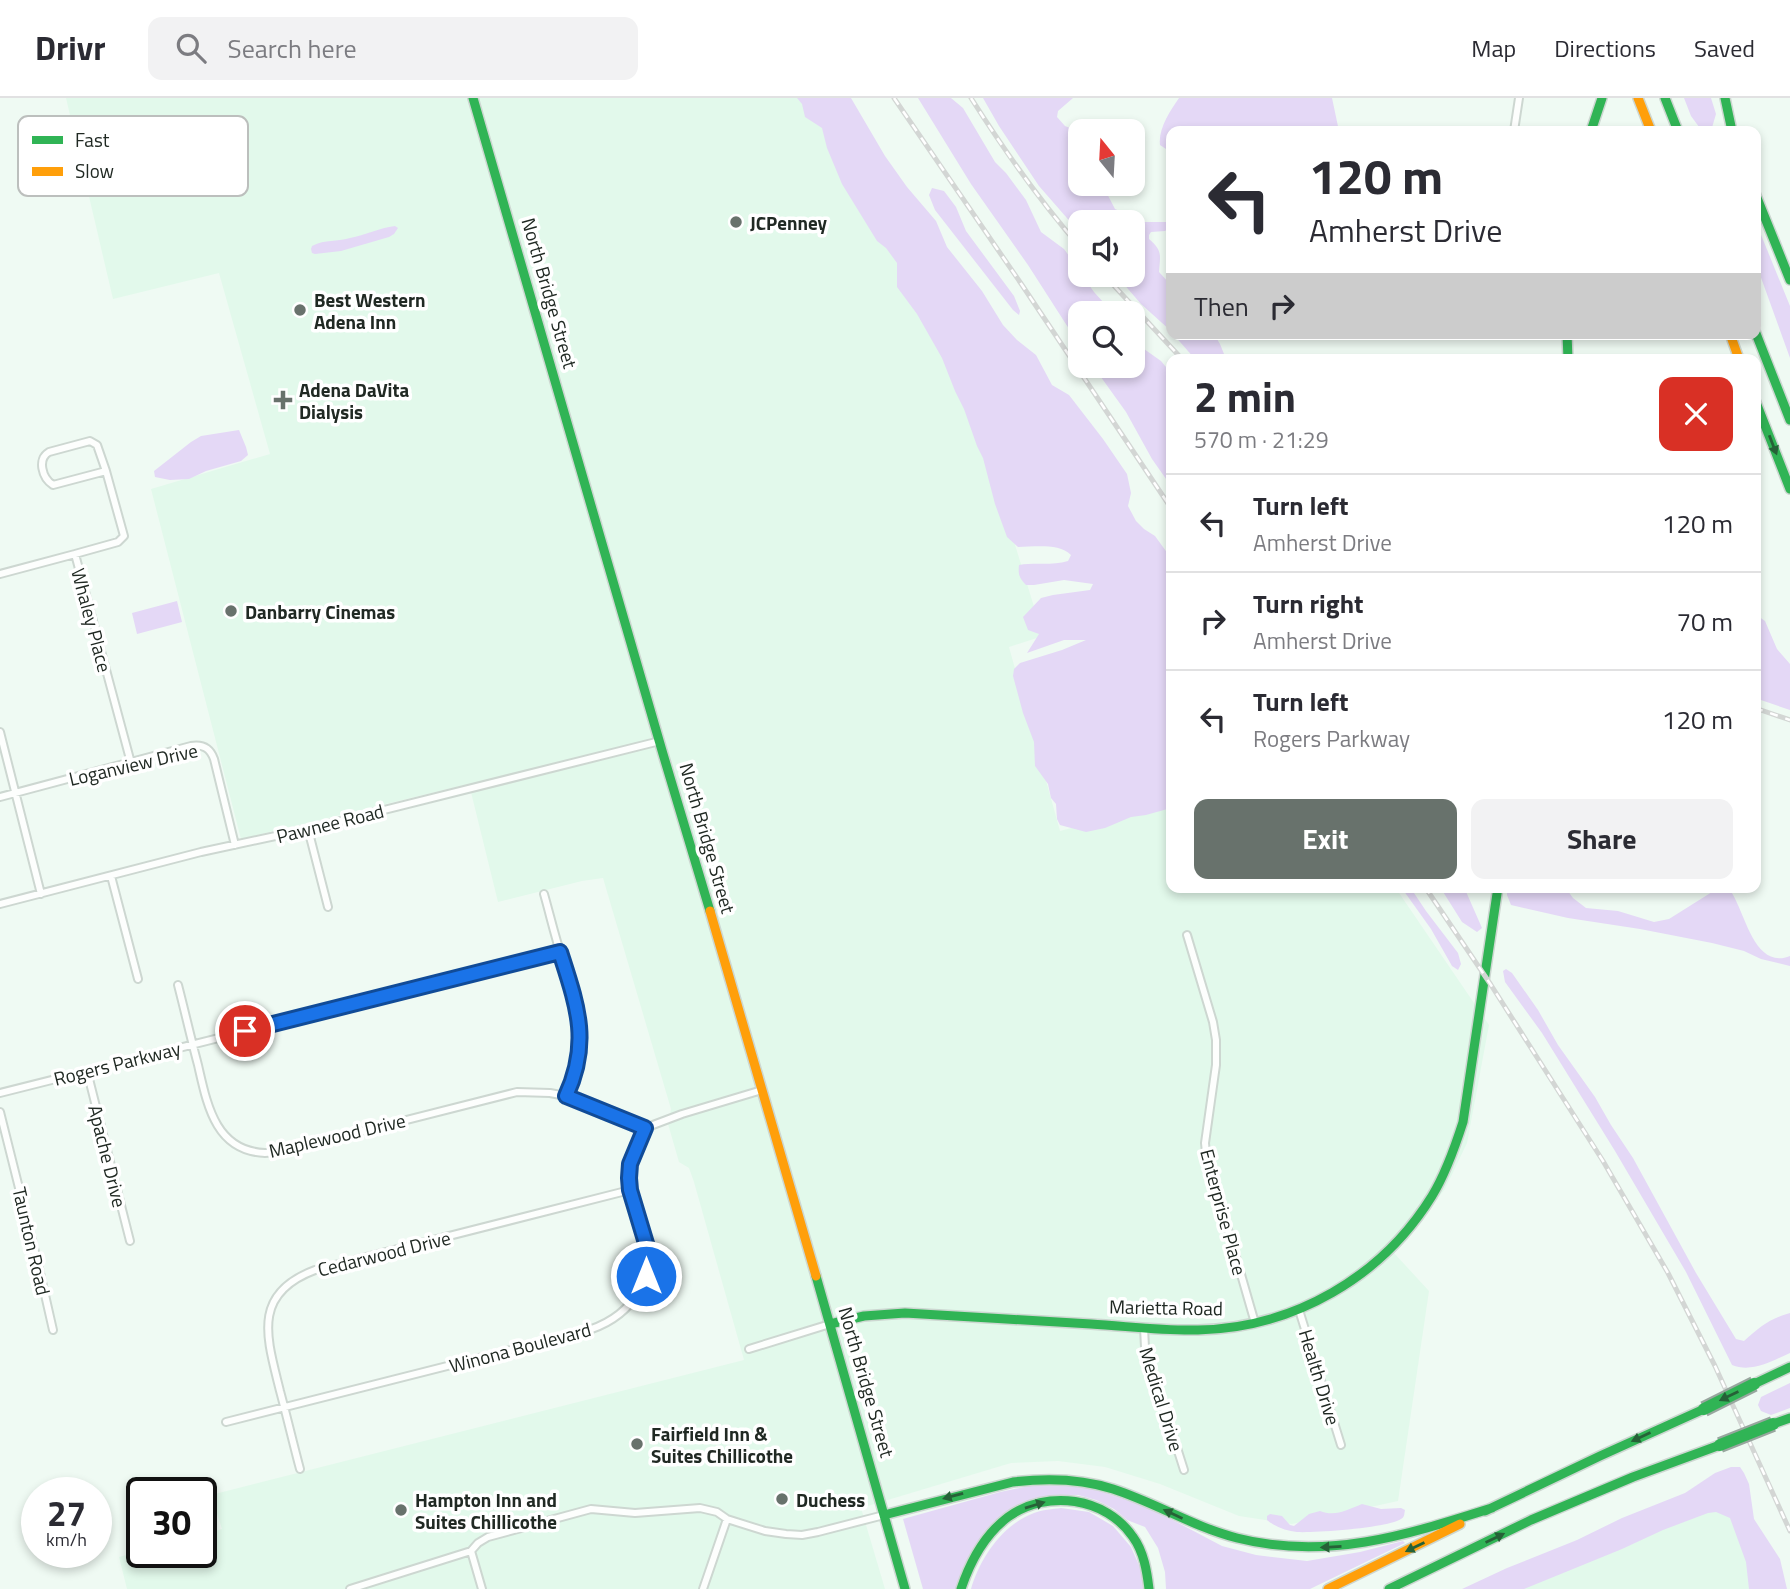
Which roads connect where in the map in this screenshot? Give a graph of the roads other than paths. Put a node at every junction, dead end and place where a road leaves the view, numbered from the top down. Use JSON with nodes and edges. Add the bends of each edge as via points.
{"nodes":[{"id":1,"x":473,"y":98,"type":"edge"},
{"id":2,"x":1519,"y":98,"type":"edge"},
{"id":3,"x":1602,"y":98,"type":"edge"},
{"id":4,"x":1638,"y":98,"type":"edge"},
{"id":5,"x":1665,"y":98,"type":"edge"},
{"id":6,"x":1724,"y":98,"type":"edge"},
{"id":7,"x":1515,"y":126,"type":"edge"},
{"id":8,"x":1593,"y":126,"type":"edge"},
{"id":9,"x":1649,"y":126,"type":"edge"},
{"id":10,"x":1676,"y":126,"type":"edge"},
{"id":11,"x":1731,"y":126,"type":"edge"},
{"id":12,"x":1761,"y":207,"type":"edge"},
{"id":13,"x":1790,"y":280,"type":"edge"},
{"id":14,"x":1759,"y":340,"type":"edge"},
{"id":15,"x":1761,"y":415,"type":"edge"},
{"id":16,"x":1790,"y":420,"type":"edge"},
{"id":17,"x":106,"y":471,"type":"junction"},
{"id":18,"x":1790,"y":489,"type":"edge"},
{"id":19,"x":75,"y":554,"type":"junction"},
{"id":20,"x":0,"y":574,"type":"edge"},
{"id":21,"x":0,"y":732,"type":"edge"},
{"id":22,"x":660,"y":741,"type":"junction"},
{"id":23,"x":131,"y":763,"type":"junction"},
{"id":24,"x":15,"y":793,"type":"junction"},
{"id":25,"x":0,"y":797,"type":"edge"},
{"id":26,"x":308,"y":829,"type":"junction"},
{"id":27,"x":235,"y":845,"type":"junction"},
{"id":28,"x":111,"y":876,"type":"junction"},
{"id":29,"x":1497,"y":893,"type":"edge"},
{"id":30,"x":41,"y":894,"type":"junction"},
{"id":31,"x":544,"y":894,"type":"dead end"},
{"id":32,"x":0,"y":904,"type":"edge"},
{"id":33,"x":328,"y":907,"type":"dead end"},
{"id":34,"x":1187,"y":935,"type":"dead end"},
{"id":35,"x":560,"y":952,"type":"junction"},
{"id":36,"x":138,"y":979,"type":"dead end"},
{"id":37,"x":178,"y":985,"type":"dead end"},
{"id":38,"x":192,"y":1044,"type":"junction"},
{"id":39,"x":87,"y":1071,"type":"junction"},
{"id":40,"x":762,"y":1090,"type":"junction"},
{"id":41,"x":0,"y":1093,"type":"edge"},
{"id":42,"x":566,"y":1096,"type":"junction"},
{"id":43,"x":0,"y":1112,"type":"edge"},
{"id":44,"x":645,"y":1128,"type":"junction"},
{"id":45,"x":630,"y":1190,"type":"junction"},
{"id":46,"x":130,"y":1241,"type":"dead end"},
{"id":47,"x":1299,"y":1310,"type":"junction"},
{"id":48,"x":1255,"y":1323,"type":"junction"},
{"id":49,"x":830,"y":1324,"type":"junction"},
{"id":50,"x":1144,"y":1328,"type":"junction"},
{"id":51,"x":52,"y":1330,"type":"dead end"},
{"id":52,"x":749,"y":1349,"type":"dead end"},
{"id":53,"x":1790,"y":1367,"type":"edge"},
{"id":54,"x":284,"y":1407,"type":"junction"},
{"id":55,"x":1790,"y":1418,"type":"edge"},
{"id":56,"x":226,"y":1422,"type":"dead end"},
{"id":57,"x":1341,"y":1445,"type":"dead end"},
{"id":58,"x":300,"y":1469,"type":"dead end"},
{"id":59,"x":1184,"y":1470,"type":"dead end"},
{"id":60,"x":1492,"y":1508,"type":"junction"},
{"id":61,"x":884,"y":1515,"type":"junction"},
{"id":62,"x":727,"y":1519,"type":"junction"},
{"id":63,"x":471,"y":1551,"type":"junction"},
{"id":64,"x":350,"y":1589,"type":"edge"},
{"id":65,"x":482,"y":1589,"type":"edge"},
{"id":66,"x":703,"y":1589,"type":"edge"},
{"id":67,"x":905,"y":1589,"type":"edge"},
{"id":68,"x":961,"y":1589,"type":"edge"},
{"id":69,"x":1149,"y":1589,"type":"edge"},
{"id":70,"x":1328,"y":1589,"type":"edge"},
{"id":71,"x":1389,"y":1589,"type":"edge"}],
"edges":[{"from":1,"to":22,"type":"main road","name":"North Bridge Street"},
{"from":2,"to":7,"type":"street"},
{"from":3,"to":8,"type":"main road"},
{"from":4,"to":9,"type":"main road"},
{"from":5,"to":10,"type":"main road"},
{"from":6,"to":11,"type":"main road"},
{"from":12,"to":13,"type":"main road"},
{"from":14,"to":16,"type":"main road"},
{"from":15,"to":18,"type":"main road","one_way":true},
{"from":17,"to":17,"type":"street","name":"Whaley Place","via":[[97,445],[90,441],[49,452],[41,463],[53,485]]},
{"from":17,"to":19,"type":"street","name":"Whaley Place","via":[[124,537]]},
{"from":19,"to":20,"type":"street"},
{"from":19,"to":23,"type":"street","name":"Whaley Place"},
{"from":21,"to":24,"type":"street"},
{"from":22,"to":26,"type":"street","name":"Pawnee Road"},
{"from":22,"to":40,"type":"main road","name":"North Bridge Street"},
{"from":23,"to":24,"type":"street","name":"Loganview Drive"},
{"from":23,"to":27,"type":"street","name":"Loganview Drive","via":[[197,745],[210,750]]},
{"from":24,"to":25,"type":"street","name":"Loganview Drive"},
{"from":24,"to":30,"type":"street"},
{"from":26,"to":27,"type":"street","name":"Pawnee Road"},
{"from":26,"to":33,"type":"street"},
{"from":27,"to":28,"type":"street","name":"Pawnee Road"},
{"from":28,"to":30,"type":"street","name":"Pawnee Road"},
{"from":28,"to":36,"type":"street"},
{"from":29,"to":47,"type":"main road","name":"Marietta Road","via":[[1463,1122],[1446,1170],[1432,1197],[1383,1256],[1339,1290]]},
{"from":30,"to":32,"type":"street","name":"Pawnee Road"},
{"from":31,"to":35,"type":"street"},
{"from":34,"to":48,"type":"street","name":"Enterprise Place","via":[[1216,1040],[1206,1153]]},
{"from":35,"to":38,"type":"street","name":"Rogers Parkway"},
{"from":35,"to":42,"type":"street","via":[[580,1020],[579,1059]]},
{"from":37,"to":38,"type":"street","name":"Maplewood Drive"},
{"from":38,"to":39,"type":"street","name":"Rogers Parkway"},
{"from":38,"to":42,"type":"street","name":"Maplewood Drive","via":[[217,1127],[242,1147],[264,1153],[500,1095],[535,1091]]},
{"from":39,"to":41,"type":"street","name":"Rogers Parkway"},
{"from":39,"to":46,"type":"street","name":"Apache Drive"},
{"from":40,"to":44,"type":"street"},
{"from":40,"to":49,"type":"main road","name":"North Bridge Street"},
{"from":42,"to":44,"type":"street","name":"Maplewood Drive"},
{"from":43,"to":51,"type":"street","name":"Taunton Road"},
{"from":44,"to":45,"type":"street","name":"Winona Boulevard","via":[[630,1164]]},
{"from":45,"to":54,"type":"street","name":"Winona Boulevard","via":[[648,1250],[646,1276],[625,1310],[606,1323]]},
{"from":45,"to":54,"type":"street","name":"Cedarwood Drive","via":[[315,1270],[296,1279],[275,1300],[267,1329]]},
{"from":47,"to":48,"type":"main road","name":"Marietta Road"},
{"from":47,"to":57,"type":"street","name":"Health Drive"},
{"from":48,"to":50,"type":"main road","name":"Marietta Road","via":[[1197,1330]]},
{"from":49,"to":50,"type":"main road","name":"Marietta Road","via":[[905,1313]]},
{"from":49,"to":52,"type":"street"},
{"from":49,"to":61,"type":"main road","name":"North Bridge Street"},
{"from":50,"to":59,"type":"street","name":"Medical Drive","via":[[1145,1348]]},
{"from":53,"to":60,"type":"main road","one_way":true,"bridge":true},
{"from":54,"to":56,"type":"street","name":"Winona Boulevard"},
{"from":54,"to":58,"type":"street","name":"Cedarwood Drive"},
{"from":71,"to":55,"type":"main road","one_way":true,"bridge":true,"via":[[1531,1520]]},
{"from":60,"to":61,"type":"main road","one_way":true,"via":[[1401,1537],[1303,1548],[1237,1538],[1145,1501],[1081,1482],[1041,1479],[1008,1483]]},
{"from":60,"to":70,"type":"main road","one_way":true},
{"from":61,"to":62,"type":"street","via":[[802,1535],[765,1531]]},
{"from":61,"to":67,"type":"main road","name":"North Bridge Street"},
{"from":62,"to":63,"type":"street","via":[[700,1508],[635,1513],[591,1509],[488,1537]]},
{"from":62,"to":66,"type":"street"},
{"from":63,"to":64,"type":"street"},
{"from":63,"to":65,"type":"street"},
{"from":68,"to":69,"type":"main road","one_way":true,"via":[[972,1561],[995,1528],[1014,1513],[1054,1500],[1089,1503],[1122,1523],[1143,1558]]}]}
